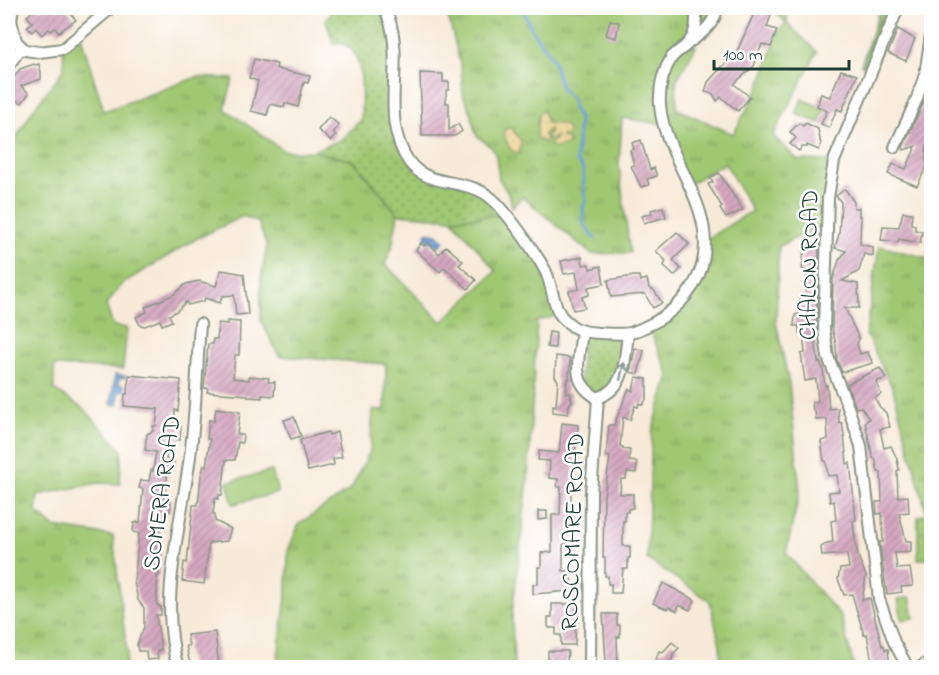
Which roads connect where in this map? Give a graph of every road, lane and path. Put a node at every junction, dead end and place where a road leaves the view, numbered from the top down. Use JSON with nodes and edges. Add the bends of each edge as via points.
{"nodes":[{"id":1,"x":14,"y":8,"type":"edge"},
{"id":2,"x":111,"y":8,"type":"edge"},
{"id":3,"x":384,"y":8,"type":"edge"},
{"id":4,"x":694,"y":8,"type":"edge"},
{"id":5,"x":717,"y":8,"type":"edge"},
{"id":6,"x":898,"y":8,"type":"edge"},
{"id":7,"x":932,"y":28,"type":"edge"},
{"id":8,"x":689,"y":43,"type":"junction"},
{"id":9,"x":21,"y":48,"type":"junction"},
{"id":10,"x":8,"y":66,"type":"edge"},
{"id":11,"x":895,"y":147,"type":"dead end"},
{"id":12,"x":200,"y":324,"type":"dead end"},
{"id":13,"x":582,"y":331,"type":"junction"},
{"id":14,"x":628,"y":334,"type":"junction"},
{"id":15,"x":598,"y":398,"type":"junction"},
{"id":16,"x":178,"y":668,"type":"edge"},
{"id":17,"x":590,"y":668,"type":"edge"},
{"id":18,"x":908,"y":668,"type":"edge"}],
"edges":[{"from":1,"to":9,"type":"street","via":[[12,27]]},
{"from":2,"to":9,"type":"street","via":[[63,49],[30,52]]},
{"from":3,"to":13,"type":"street","via":[[394,48],[394,121],[409,162],[425,176],[472,188],[491,198],[545,271],[560,315]]},
{"from":4,"to":8,"type":"street","via":[[696,24]]},
{"from":5,"to":8,"type":"street","via":[[710,26]]},
{"from":6,"to":18,"type":"street","name":"CHALON ROAD","via":[[834,161],[828,198],[824,329],[828,357],[861,446],[879,598]]},
{"from":7,"to":11,"type":"street","via":[[925,75]]},
{"from":8,"to":14,"type":"street","via":[[674,55],[666,69],[660,105],[663,124],[703,221],[704,257],[699,277],[679,305],[666,316]]},
{"from":9,"to":10,"type":"street"},
{"from":12,"to":16,"type":"street","name":"SOMERA ROAD","via":[[191,448],[170,586]]},
{"from":13,"to":14,"type":"street"},
{"from":13,"to":15,"type":"street","via":[[580,382]]},
{"from":15,"to":14,"type":"street","one_way":true,"via":[[617,387]]},
{"from":15,"to":17,"type":"street","name":"ROSCOMARE ROAD","via":[[591,493]]}]}
